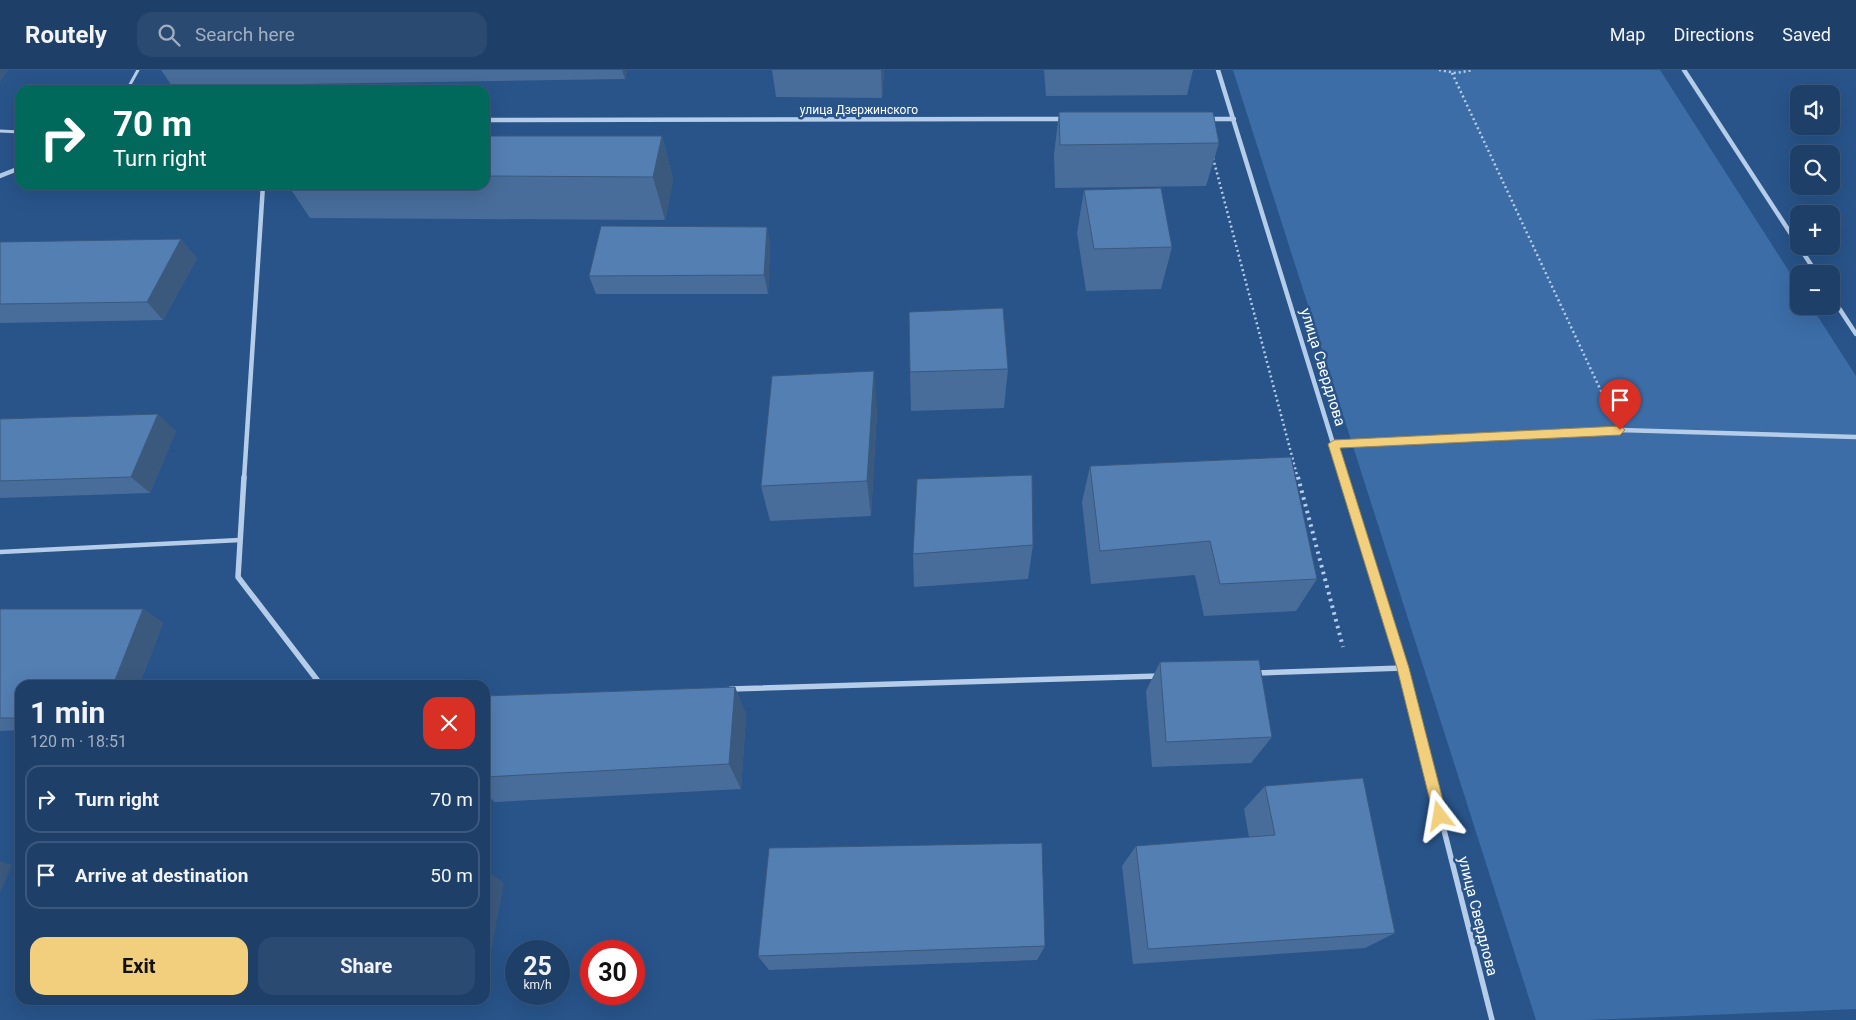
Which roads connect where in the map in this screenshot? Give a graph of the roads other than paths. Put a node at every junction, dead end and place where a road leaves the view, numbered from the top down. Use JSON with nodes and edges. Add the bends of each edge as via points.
{"nodes":[{"id":1,"x":138,"y":70,"type":"edge"},
{"id":2,"x":1218,"y":70,"type":"edge"},
{"id":3,"x":1684,"y":70,"type":"edge"},
{"id":4,"x":130,"y":85,"type":"edge"},
{"id":5,"x":1073,"y":119,"type":"edge"},
{"id":6,"x":1202,"y":119,"type":"edge"},
{"id":7,"x":1234,"y":119,"type":"junction"},
{"id":8,"x":490,"y":120,"type":"edge"},
{"id":9,"x":0,"y":131,"type":"edge"},
{"id":10,"x":15,"y":132,"type":"edge"},
{"id":11,"x":15,"y":170,"type":"edge"},
{"id":12,"x":0,"y":176,"type":"edge"},
{"id":13,"x":263,"y":190,"type":"edge"},
{"id":14,"x":1811,"y":265,"type":"edge"},
{"id":15,"x":1840,"y":310,"type":"edge"},
{"id":16,"x":1856,"y":334,"type":"edge"},
{"id":17,"x":1856,"y":436,"type":"edge"},
{"id":18,"x":1334,"y":444,"type":"junction"},
{"id":19,"x":240,"y":540,"type":"junction"},
{"id":20,"x":0,"y":552,"type":"edge"},
{"id":21,"x":1403,"y":668,"type":"junction"},
{"id":22,"x":1250,"y":673,"type":"edge"},
{"id":23,"x":1170,"y":676,"type":"edge"},
{"id":24,"x":317,"y":680,"type":"edge"},
{"id":25,"x":723,"y":690,"type":"edge"},
{"id":26,"x":1492,"y":1020,"type":"edge"}],
"edges":[{"from":1,"to":4,"type":"lane"},
{"from":2,"to":7,"type":"street","name":"улица Свердлова"},
{"from":3,"to":14,"type":"street"},
{"from":5,"to":8,"type":"street","name":"улица Дзержинского"},
{"from":6,"to":7,"type":"street"},
{"from":7,"to":18,"type":"street","name":"улица Свердлова"},
{"from":9,"to":10,"type":"lane"},
{"from":11,"to":12,"type":"street"},
{"from":13,"to":19,"type":"street"},
{"from":15,"to":16,"type":"street"},
{"from":17,"to":18,"type":"street","via":[[1620,430]]},
{"from":18,"to":21,"type":"street","name":"улица Свердлова"},
{"from":19,"to":20,"type":"lane"},
{"from":19,"to":24,"type":"street","via":[[238,576]]},
{"from":21,"to":22,"type":"street"},
{"from":21,"to":26,"type":"street","name":"улица Свердлова"},
{"from":23,"to":25,"type":"street"}]}
